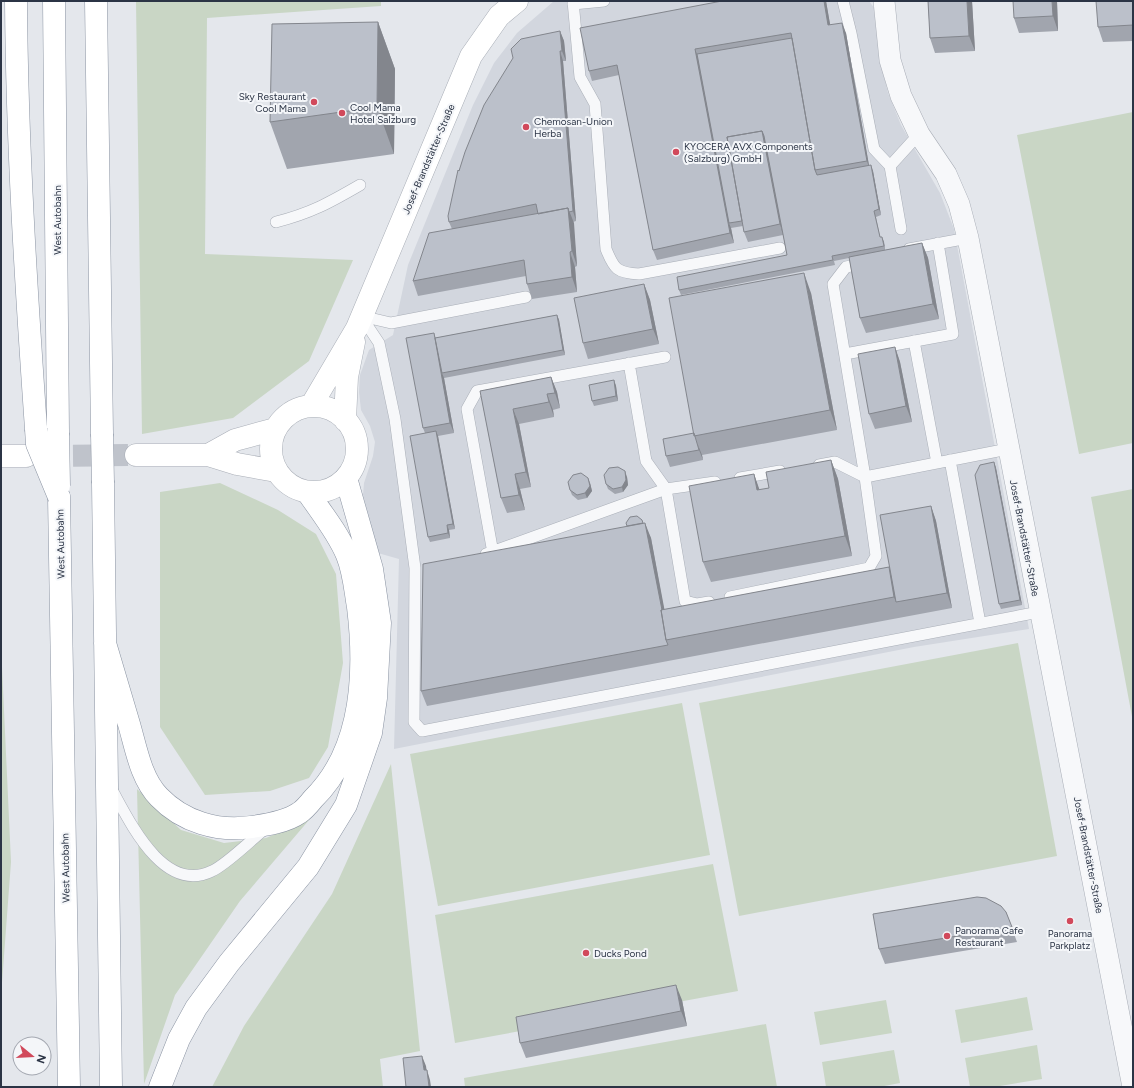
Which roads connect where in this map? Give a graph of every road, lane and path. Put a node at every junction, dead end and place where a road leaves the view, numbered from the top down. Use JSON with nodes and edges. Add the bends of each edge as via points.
{"nodes":[{"id":1,"x":16,"y":1,"type":"edge"},
{"id":2,"x":54,"y":1,"type":"edge"},
{"id":3,"x":96,"y":1,"type":"edge"},
{"id":4,"x":516,"y":1,"type":"edge"},
{"id":5,"x":604,"y":1,"type":"edge"},
{"id":6,"x":842,"y":1,"type":"edge"},
{"id":7,"x":884,"y":1,"type":"edge"},
{"id":8,"x":573,"y":3,"type":"edge"},
{"id":9,"x":919,"y":134,"type":"junction"},
{"id":10,"x":890,"y":166,"type":"junction"},
{"id":11,"x":360,"y":185,"type":"dead end"},
{"id":12,"x":276,"y":222,"type":"dead end"},
{"id":13,"x":901,"y":229,"type":"dead end"},
{"id":14,"x":968,"y":238,"type":"junction"},
{"id":15,"x":938,"y":243,"type":"junction"},
{"id":16,"x":780,"y":248,"type":"dead end"},
{"id":17,"x":898,"y":253,"type":"edge"},
{"id":18,"x":873,"y":262,"type":"edge"},
{"id":19,"x":526,"y":297,"type":"edge"},
{"id":20,"x":359,"y":322,"type":"junction"},
{"id":21,"x":914,"y":341,"type":"junction"},
{"id":22,"x":845,"y":354,"type":"junction"},
{"id":23,"x":665,"y":357,"type":"dead end"},
{"id":24,"x":629,"y":363,"type":"junction"},
{"id":25,"x":311,"y":406,"type":"junction"},
{"id":26,"x":345,"y":420,"type":"junction"},
{"id":27,"x":275,"y":429,"type":"junction"},
{"id":28,"x":1008,"y":449,"type":"junction"},
{"id":29,"x":136,"y":454,"type":"tunnel mouth"},
{"id":30,"x":208,"y":455,"type":"junction"},
{"id":31,"x":1,"y":456,"type":"edge"},
{"id":32,"x":26,"y":456,"type":"tunnel mouth"},
{"id":33,"x":950,"y":460,"type":"junction"},
{"id":34,"x":937,"y":463,"type":"junction"},
{"id":35,"x":804,"y":467,"type":"edge"},
{"id":36,"x":789,"y":470,"type":"edge"},
{"id":37,"x":276,"y":472,"type":"junction"},
{"id":38,"x":865,"y":477,"type":"junction"},
{"id":39,"x":346,"y":478,"type":"junction"},
{"id":40,"x":666,"y":490,"type":"junction"},
{"id":41,"x":308,"y":492,"type":"junction"},
{"id":42,"x":59,"y":497,"type":"junction"},
{"id":43,"x":493,"y":553,"type":"junction"},
{"id":44,"x":477,"y":556,"type":"edge"},
{"id":45,"x":1039,"y":612,"type":"junction"},
{"id":46,"x":980,"y":623,"type":"junction"},
{"id":47,"x":105,"y":643,"type":"junction"},
{"id":48,"x":107,"y":780,"type":"junction"},
{"id":49,"x":270,"y":825,"type":"junction"},
{"id":50,"x":69,"y":1087,"type":"edge"},
{"id":51,"x":111,"y":1087,"type":"edge"},
{"id":52,"x":160,"y":1087,"type":"edge"},
{"id":53,"x":1133,"y":1087,"type":"edge"}],
"edges":[{"from":1,"to":42,"type":"main road","bridge":true,"via":[[25,261],[37,444]]},
{"from":2,"to":42,"type":"main road","name":"West Autobahn","bridge":true},
{"from":3,"to":47,"type":"main road","bridge":true},
{"from":4,"to":20,"type":"main road","name":"Josef-Brandstätter-Straße","via":[[500,16],[471,56]]},
{"from":5,"to":8,"type":"lane"},
{"from":6,"to":10,"type":"lane","via":[[851,33],[874,150]]},
{"from":7,"to":9,"type":"street","name":"Josef-Brandstätter-Straße","via":[[890,60],[901,96]]},
{"from":8,"to":16,"type":"lane","via":[[580,77],[595,104],[606,249],[613,266],[623,273],[639,274]]},
{"from":9,"to":10,"type":"lane"},
{"from":9,"to":14,"type":"street","name":"Josef-Brandstätter-Straße","via":[[946,174],[959,204]]},
{"from":10,"to":13,"type":"lane"},
{"from":11,"to":12,"type":"lane","via":[[325,206]]},
{"from":14,"to":15,"type":"lane"},
{"from":14,"to":28,"type":"street","name":"Josef-Brandstätter-Straße"},
{"from":15,"to":17,"type":"lane"},
{"from":15,"to":21,"type":"lane","via":[[953,334]]},
{"from":18,"to":22,"type":"lane","via":[[846,267],[833,284]]},
{"from":19,"to":20,"type":"lane","via":[[391,323]]},
{"from":20,"to":25,"type":"main road","name":"Josef-Brandstätter-Straße"},
{"from":20,"to":26,"type":"main road","name":"Josef-Brandstätter-Straße","via":[[348,377]]},
{"from":20,"to":46,"type":"lane","via":[[379,343],[395,420],[418,568],[414,722],[422,731]]},
{"from":21,"to":22,"type":"lane"},
{"from":21,"to":34,"type":"lane"},
{"from":22,"to":38,"type":"lane"},
{"from":23,"to":24,"type":"lane"},
{"from":24,"to":40,"type":"lane","via":[[646,461]]},
{"from":24,"to":43,"type":"lane","via":[[477,391],[467,409]]},
{"from":25,"to":26,"type":"main road","via":[[326,408]]},
{"from":25,"to":27,"type":"main road","via":[[297,409],[284,417]]},
{"from":26,"to":39,"type":"main road","via":[[356,437],[357,452],[354,466]]},
{"from":27,"to":30,"type":"main road","via":[[235,440]]},
{"from":27,"to":37,"type":"main road","via":[[270,443],[271,458]]},
{"from":28,"to":33,"type":"lane"},
{"from":28,"to":45,"type":"street","name":"Josef-Brandstätter-Straße"},
{"from":29,"to":30,"type":"main road"},
{"from":30,"to":37,"type":"main road"},
{"from":31,"to":32,"type":"main road"},
{"from":33,"to":34,"type":"lane"},
{"from":33,"to":46,"type":"lane"},
{"from":34,"to":38,"type":"lane"},
{"from":35,"to":38,"type":"lane","via":[[835,462]]},
{"from":36,"to":40,"type":"lane"},
{"from":37,"to":41,"type":"main road","via":[[290,485]]},
{"from":38,"to":40,"type":"lane","via":[[876,556],[870,568],[697,604],[685,601]]},
{"from":39,"to":41,"type":"main road","via":[[335,487],[322,492]]},
{"from":39,"to":52,"type":"main road","via":[[372,569],[380,623],[376,698],[371,733],[346,806],[308,867],[229,963],[196,1008],[179,1040]]},
{"from":40,"to":43,"type":"lane"},
{"from":41,"to":49,"type":"main road","via":[[347,554],[354,576],[361,634],[358,708],[350,741],[339,767],[324,789],[299,814]]},
{"from":42,"to":50,"type":"main road","name":"West Autobahn"},
{"from":43,"to":44,"type":"lane"},
{"from":45,"to":46,"type":"lane"},
{"from":45,"to":53,"type":"street","name":"Josef-Brandstätter-Straße"},
{"from":47,"to":48,"type":"main road"},
{"from":47,"to":49,"type":"main road","via":[[144,773],[158,797],[185,817],[211,827],[242,828]]},
{"from":48,"to":49,"type":"lane","via":[[148,849],[157,859],[180,872],[203,875],[214,871]]},
{"from":48,"to":51,"type":"main road"}]}
